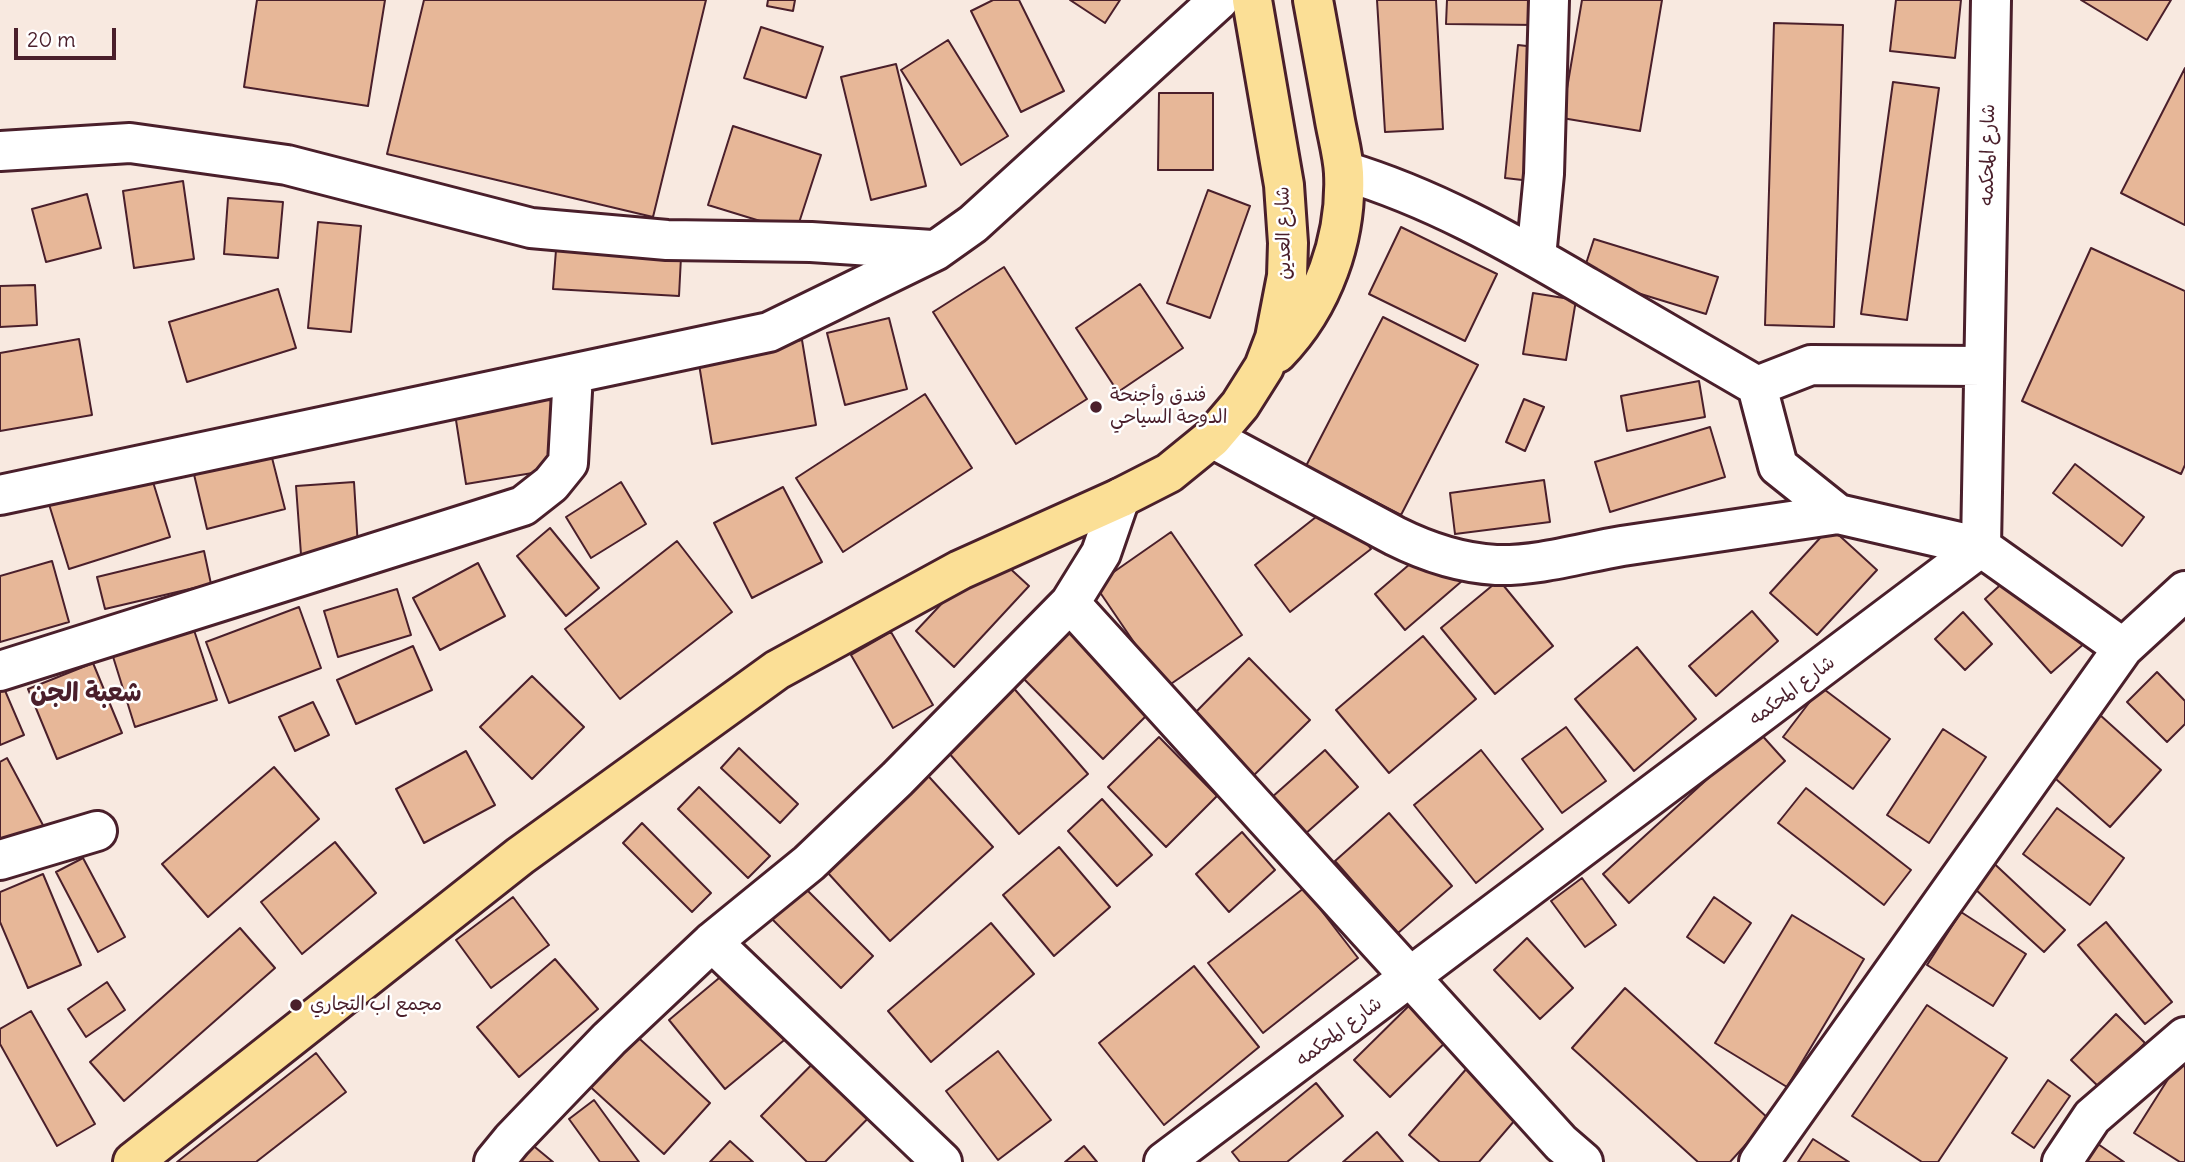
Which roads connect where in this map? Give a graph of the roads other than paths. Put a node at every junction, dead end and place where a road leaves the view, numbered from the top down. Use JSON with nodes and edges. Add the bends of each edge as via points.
{"nodes":[{"id":1,"x":1219,"y":0,"type":"edge"},
{"id":2,"x":1252,"y":0,"type":"edge"},
{"id":3,"x":1313,"y":0,"type":"edge"},
{"id":4,"x":1549,"y":0,"type":"edge"},
{"id":5,"x":1991,"y":0,"type":"edge"},
{"id":6,"x":0,"y":151,"type":"edge"},
{"id":7,"x":1344,"y":171,"type":"junction"},
{"id":8,"x":935,"y":251,"type":"junction"},
{"id":9,"x":1536,"y":257,"type":"junction"},
{"id":10,"x":1983,"y":366,"type":"junction"},
{"id":11,"x":1264,"y":367,"type":"junction"},
{"id":12,"x":573,"y":374,"type":"junction"},
{"id":13,"x":1757,"y":386,"type":"junction"},
{"id":14,"x":1212,"y":438,"type":"junction"},
{"id":15,"x":0,"y":495,"type":"edge"},
{"id":16,"x":1120,"y":498,"type":"junction"},
{"id":17,"x":1838,"y":514,"type":"junction"},
{"id":18,"x":1981,"y":548,"type":"junction"},
{"id":19,"x":2185,"y":591,"type":"edge"},
{"id":20,"x":1070,"y":603,"type":"junction"},
{"id":21,"x":2123,"y":648,"type":"junction"},
{"id":22,"x":0,"y":671,"type":"edge"},
{"id":23,"x":97,"y":831,"type":"dead end"},
{"id":24,"x":0,"y":860,"type":"edge"},
{"id":25,"x":712,"y":943,"type":"junction"},
{"id":26,"x":1410,"y":979,"type":"junction"},
{"id":27,"x":2185,"y":1037,"type":"edge"},
{"id":28,"x":1562,"y":1156,"type":"edge"},
{"id":29,"x":133,"y":1162,"type":"edge"},
{"id":30,"x":494,"y":1162,"type":"edge"},
{"id":31,"x":942,"y":1162,"type":"edge"},
{"id":32,"x":1164,"y":1162,"type":"edge"},
{"id":33,"x":1759,"y":1162,"type":"edge"},
{"id":34,"x":2062,"y":1162,"type":"edge"}],
"edges":[{"from":1,"to":8,"type":"street","via":[[973,224]]},
{"from":2,"to":11,"type":"main road","name":"شارع العدين","via":[[1284,185],[1288,243],[1282,307]]},
{"from":3,"to":7,"type":"main road","name":"شارع العدين"},
{"from":4,"to":9,"type":"street","via":[[1544,174]]},
{"from":5,"to":10,"type":"street","name":"شارع المحكمه"},
{"from":6,"to":8,"type":"street","via":[[130,143],[287,165],[531,228],[667,240],[811,242]]},
{"from":7,"to":9,"type":"street","via":[[1389,184],[1456,213]]},
{"from":7,"to":11,"type":"main road","name":"شارع العدين","via":[[1332,261],[1293,335]]},
{"from":8,"to":12,"type":"street","via":[[769,332]]},
{"from":9,"to":13,"type":"street"},
{"from":10,"to":13,"type":"street","via":[[1811,365]]},
{"from":10,"to":18,"type":"street","name":"شارع المحكمه"},
{"from":11,"to":14,"type":"main road"},
{"from":12,"to":15,"type":"street"},
{"from":12,"to":22,"type":"street","via":[[568,463],[523,506]]},
{"from":13,"to":17,"type":"street","via":[[1778,466]]},
{"from":14,"to":16,"type":"main road","via":[[1169,472]]},
{"from":14,"to":17,"type":"street","via":[[1395,536],[1455,560],[1497,565],[1554,560]]},
{"from":16,"to":20,"type":"street","via":[[1101,553]]},
{"from":16,"to":29,"type":"main road","via":[[960,570],[777,670],[520,856]]},
{"from":17,"to":18,"type":"street"},
{"from":18,"to":21,"type":"street"},
{"from":18,"to":26,"type":"street","name":"شارع المحكمه"},
{"from":19,"to":21,"type":"street"},
{"from":20,"to":25,"type":"street","via":[[809,863]]},
{"from":20,"to":26,"type":"street"},
{"from":21,"to":33,"type":"street"},
{"from":23,"to":24,"type":"street"},
{"from":25,"to":30,"type":"street","via":[[609,1039]]},
{"from":25,"to":31,"type":"street"},
{"from":26,"to":28,"type":"street"},
{"from":26,"to":32,"type":"street","name":"شارع المحكمه"},
{"from":27,"to":34,"type":"street","via":[[2092,1117]]}]}
